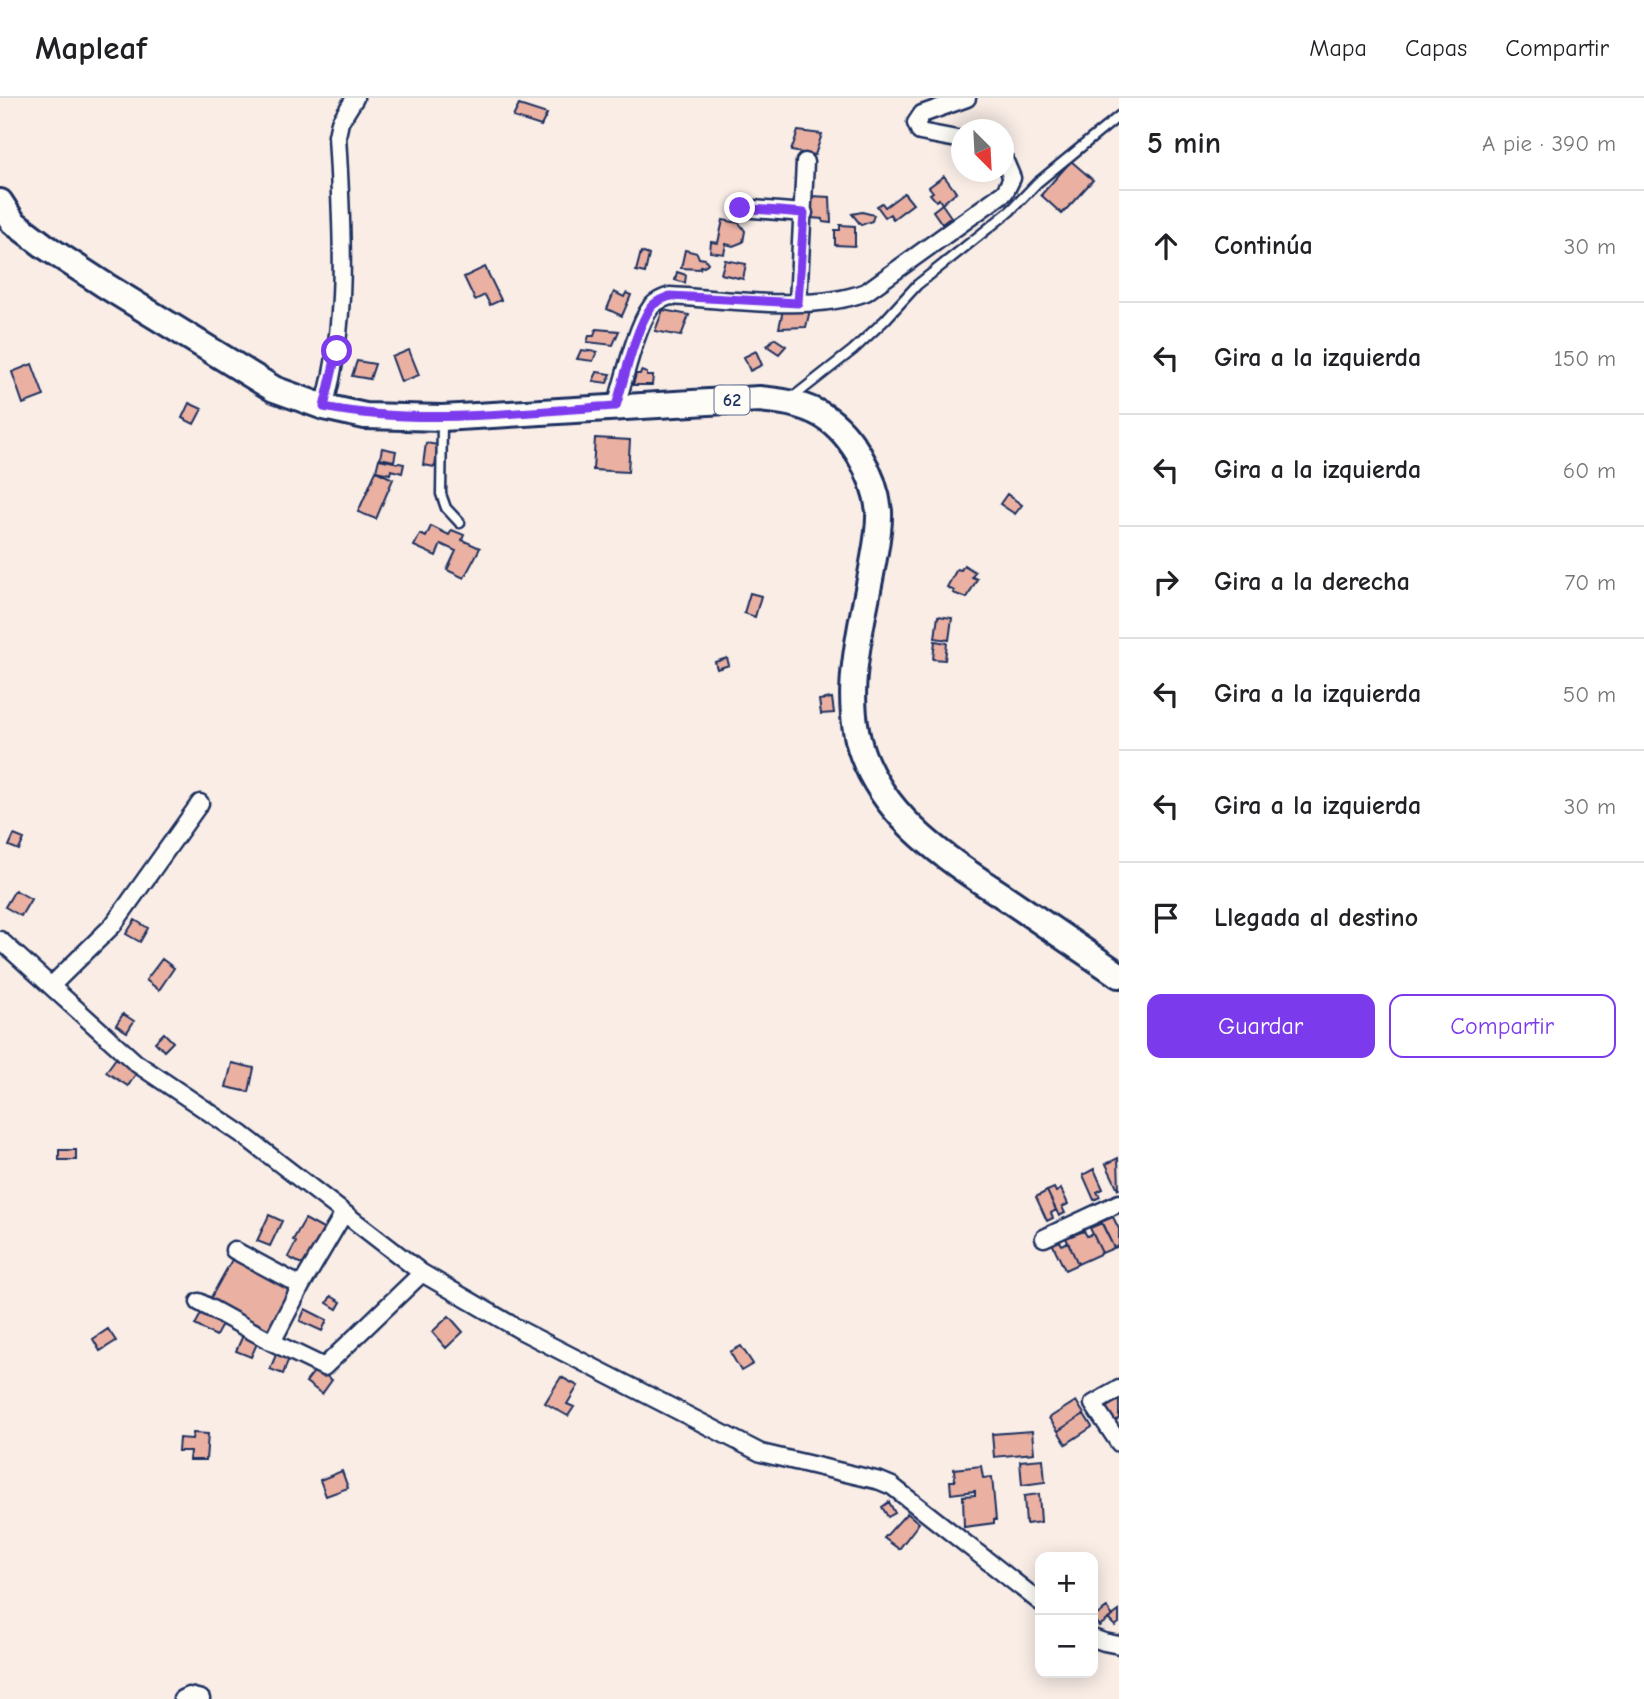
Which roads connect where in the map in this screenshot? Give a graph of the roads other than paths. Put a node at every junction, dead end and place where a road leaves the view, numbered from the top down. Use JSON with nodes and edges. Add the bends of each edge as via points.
{"nodes":[{"id":1,"x":355,"y":98,"type":"edge"},
{"id":2,"x":967,"y":98,"type":"edge"},
{"id":3,"x":1119,"y":116,"type":"edge"},
{"id":4,"x":951,"y":138,"type":"edge"},
{"id":5,"x":805,"y":162,"type":"dead end"},
{"id":6,"x":1010,"y":182,"type":"edge"},
{"id":7,"x":0,"y":202,"type":"edge"},
{"id":8,"x":740,"y":208,"type":"dead end"},
{"id":9,"x":804,"y":213,"type":"junction"},
{"id":10,"x":798,"y":303,"type":"junction"},
{"id":11,"x":788,"y":402,"type":"junction"},
{"id":12,"x":616,"y":406,"type":"junction"},
{"id":13,"x":324,"y":407,"type":"junction"},
{"id":14,"x":442,"y":418,"type":"junction"},
{"id":15,"x":460,"y":523,"type":"dead end"},
{"id":16,"x":200,"y":803,"type":"dead end"},
{"id":17,"x":0,"y":940,"type":"edge"},
{"id":18,"x":1119,"y":975,"type":"edge"},
{"id":19,"x":51,"y":986,"type":"junction"},
{"id":20,"x":1119,"y":1203,"type":"edge"},
{"id":21,"x":344,"y":1213,"type":"junction"},
{"id":22,"x":1044,"y":1238,"type":"dead end"},
{"id":23,"x":234,"y":1250,"type":"dead end"},
{"id":24,"x":422,"y":1273,"type":"junction"},
{"id":25,"x":301,"y":1286,"type":"junction"},
{"id":26,"x":199,"y":1302,"type":"dead end"},
{"id":27,"x":272,"y":1342,"type":"junction"},
{"id":28,"x":1119,"y":1389,"type":"edge"},
{"id":29,"x":1119,"y":1443,"type":"edge"},
{"id":30,"x":1035,"y":1598,"type":"edge"},
{"id":31,"x":1098,"y":1640,"type":"edge"},
{"id":32,"x":1119,"y":1645,"type":"edge"},
{"id":33,"x":182,"y":1699,"type":"edge"},
{"id":34,"x":201,"y":1699,"type":"edge"}],
"edges":[{"from":1,"to":13,"type":"street","via":[[337,136],[342,225],[337,351]]},
{"from":2,"to":4,"type":"street","via":[[922,114],[916,123],[920,132]]},
{"from":3,"to":11,"type":"lane","via":[[917,285],[853,350]]},
{"from":5,"to":9,"type":"street"},
{"from":6,"to":10,"type":"street","via":[[1005,192],[878,286],[852,298]]},
{"from":7,"to":13,"type":"main road","number":"62","via":[[13,222],[103,284],[274,389]]},
{"from":8,"to":9,"type":"street"},
{"from":9,"to":10,"type":"street"},
{"from":10,"to":12,"type":"street","via":[[661,299],[642,325]]},
{"from":11,"to":12,"type":"main road","number":"62","via":[[759,399]]},
{"from":11,"to":18,"type":"main road","number":"62","via":[[818,412],[845,434],[867,467],[878,511],[853,704],[865,762],[887,801],[943,856]]},
{"from":12,"to":14,"type":"main road","number":"62"},
{"from":13,"to":14,"type":"main road","number":"62","via":[[365,415]]},
{"from":14,"to":15,"type":"lane","via":[[441,494]]},
{"from":16,"to":19,"type":"street","via":[[113,925]]},
{"from":17,"to":19,"type":"street"},
{"from":19,"to":21,"type":"street","via":[[136,1063],[243,1135]]},
{"from":20,"to":22,"type":"street"},
{"from":21,"to":24,"type":"street"},
{"from":21,"to":25,"type":"street"},
{"from":23,"to":25,"type":"street"},
{"from":24,"to":27,"type":"street","via":[[324,1367]]},
{"from":24,"to":30,"type":"street","via":[[522,1331],[761,1453],[892,1486]]},
{"from":25,"to":27,"type":"street"},
{"from":26,"to":27,"type":"street"},
{"from":28,"to":29,"type":"street","via":[[1093,1404]]},
{"from":31,"to":32,"type":"street"},
{"from":33,"to":34,"type":"street"}]}
